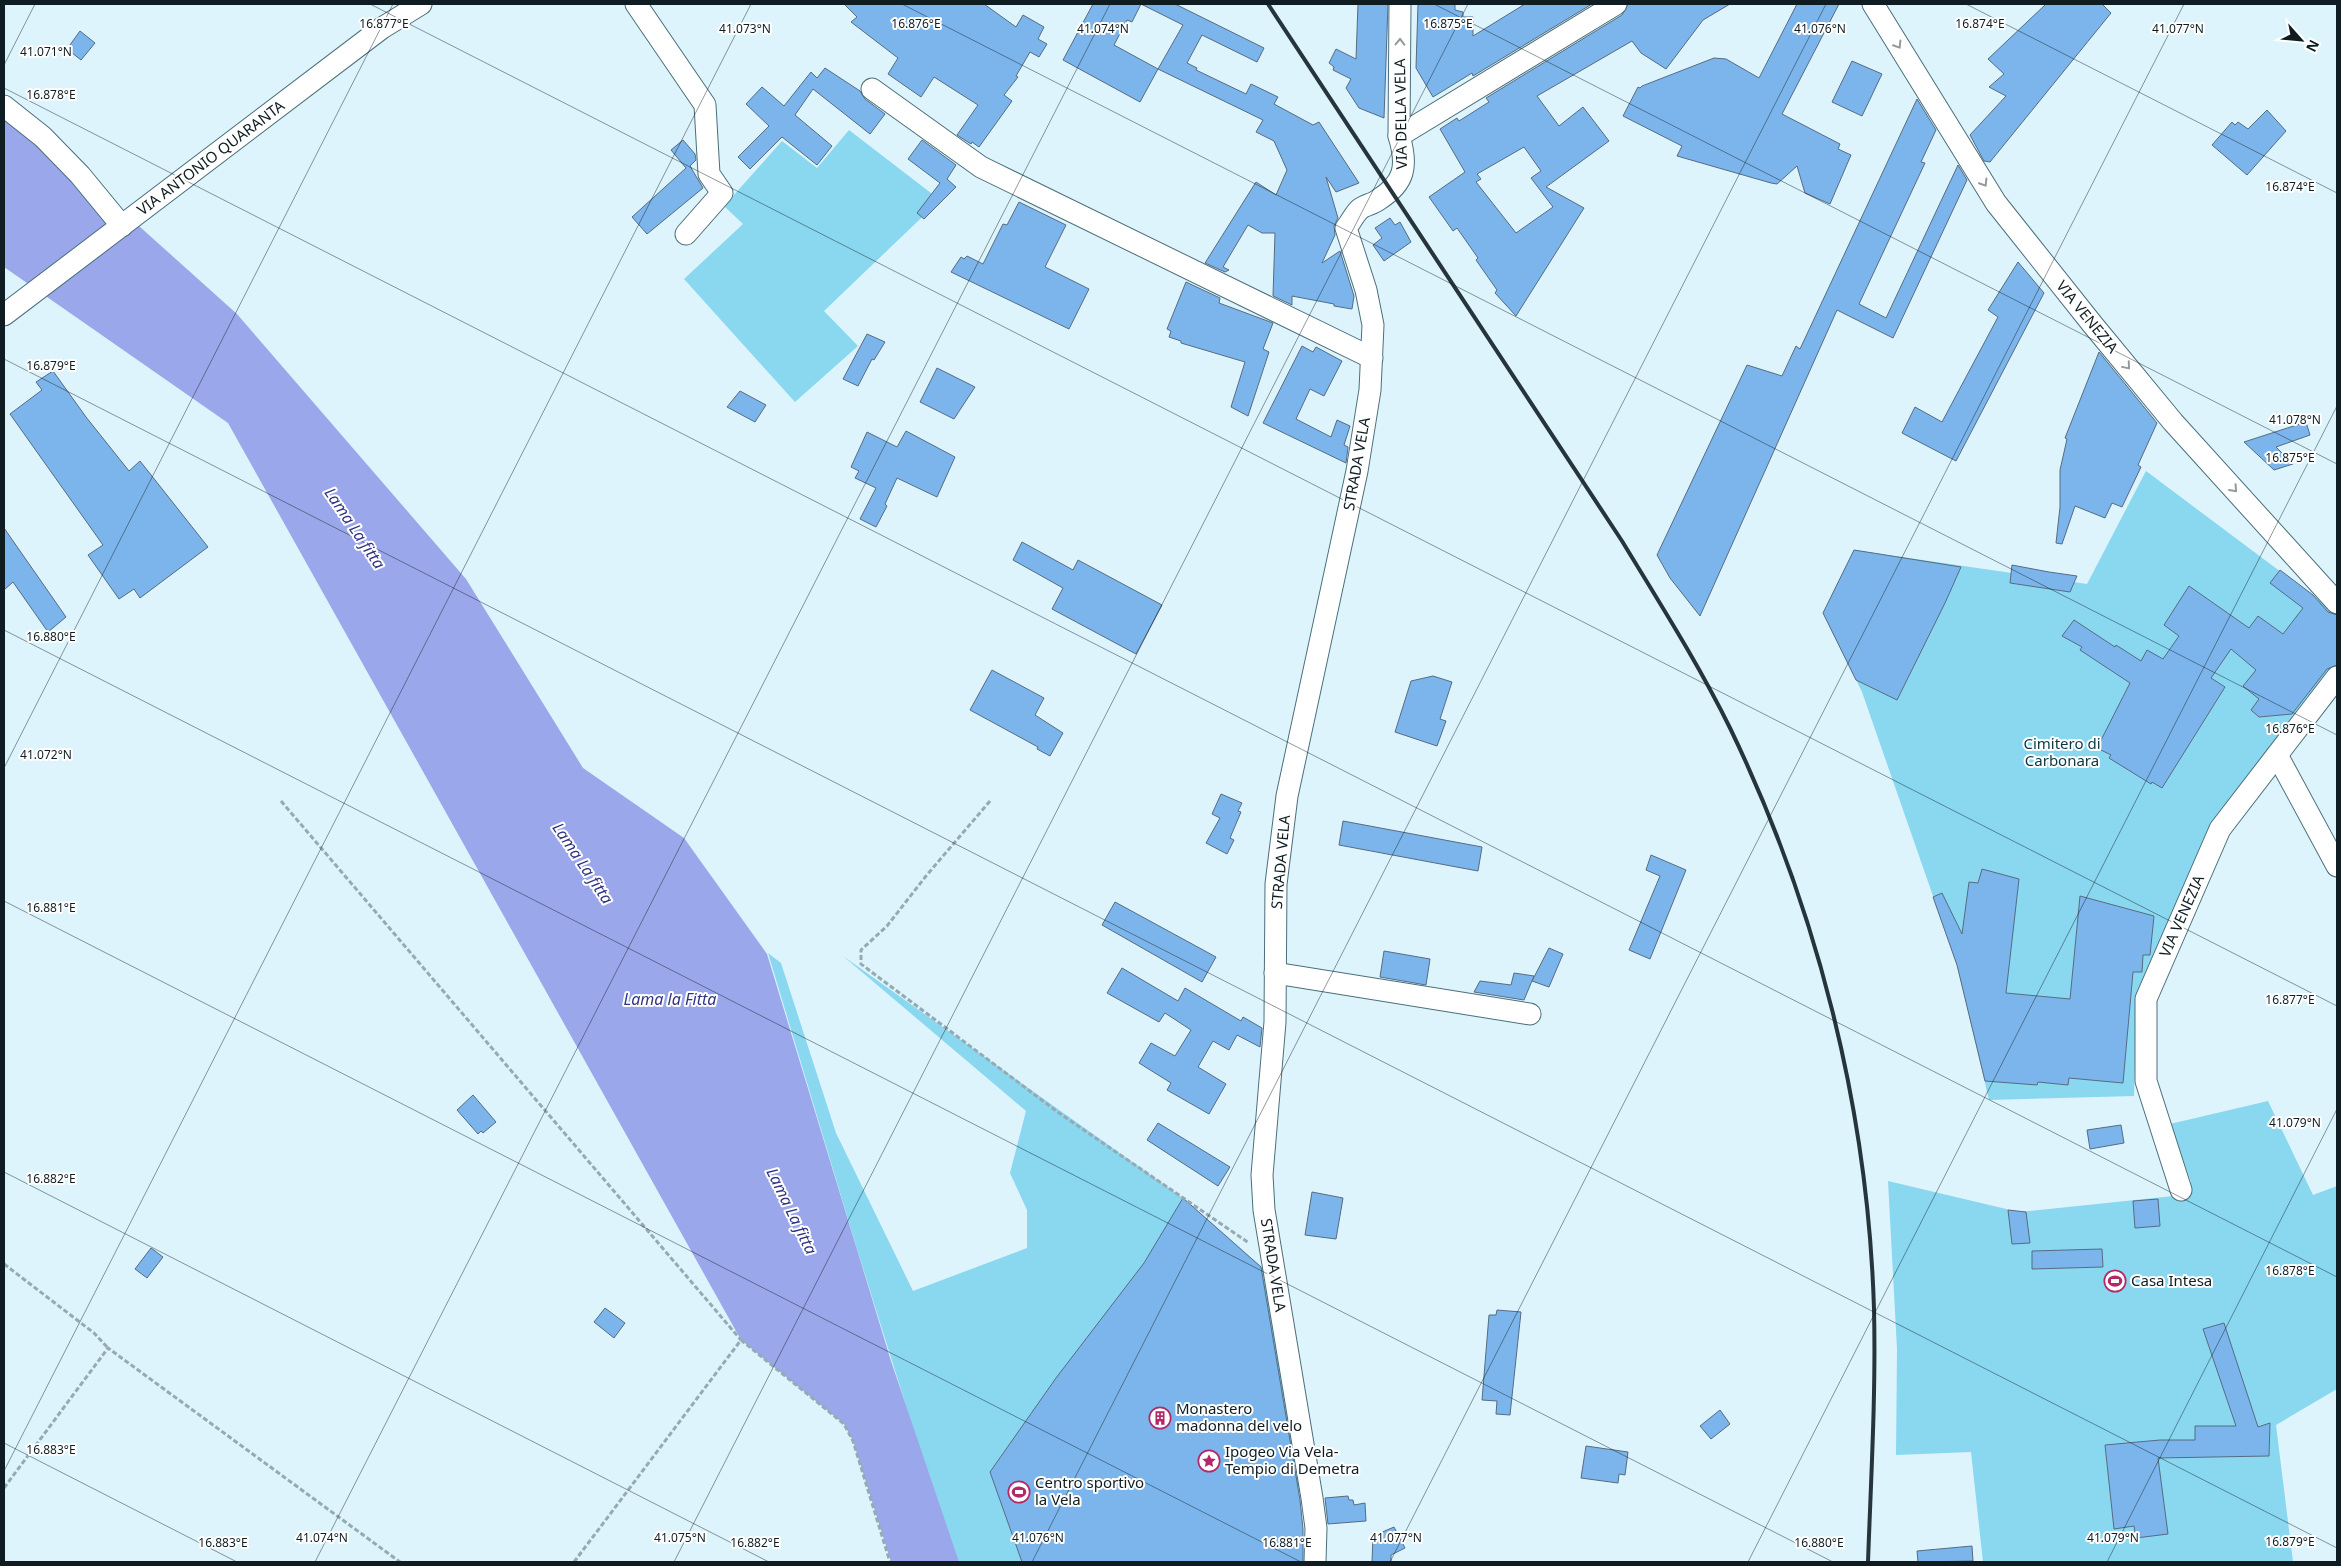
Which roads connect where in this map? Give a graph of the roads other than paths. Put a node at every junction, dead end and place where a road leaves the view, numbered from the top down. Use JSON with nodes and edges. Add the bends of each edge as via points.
{"nodes":[{"id":1,"x":420,"y":4,"type":"edge"},
{"id":2,"x":636,"y":4,"type":"edge"},
{"id":3,"x":1400,"y":4,"type":"edge"},
{"id":4,"x":1616,"y":4,"type":"edge"},
{"id":5,"x":1873,"y":4,"type":"edge"},
{"id":6,"x":872,"y":88,"type":"dead end"},
{"id":7,"x":4,"y":106,"type":"edge"},
{"id":8,"x":1399,"y":136,"type":"junction"},
{"id":9,"x":1391,"y":191,"type":"joint"},
{"id":10,"x":122,"y":226,"type":"junction"},
{"id":11,"x":686,"y":234,"type":"dead end"},
{"id":12,"x":4,"y":314,"type":"edge"},
{"id":13,"x":1372,"y":358,"type":"junction"},
{"id":14,"x":2337,"y":603,"type":"edge"},
{"id":15,"x":2337,"y":677,"type":"edge"},
{"id":16,"x":2277,"y":754,"type":"junction"},
{"id":17,"x":2337,"y":866,"type":"edge"},
{"id":18,"x":1276,"y":973,"type":"junction"},
{"id":19,"x":1530,"y":1014,"type":"dead end"},
{"id":20,"x":2181,"y":1190,"type":"dead end"},
{"id":21,"x":1315,"y":1562,"type":"edge"}],
"edges":[{"from":1,"to":10,"type":"street","name":"VIA ANTONIO QUARANTA","via":[[382,28]]},
{"from":2,"to":11,"type":"street","via":[[705,105],[709,174],[722,193]]},
{"from":8,"to":3,"type":"street","name":"VIA DELLA VELA","one_way":true},
{"from":4,"to":8,"type":"street"},
{"from":5,"to":14,"type":"street","name":"VIA VENEZIA","one_way":true,"via":[[1996,203],[2173,422]]},
{"from":6,"to":13,"type":"street","via":[[981,167]]},
{"from":7,"to":10,"type":"street","via":[[43,137]]},
{"from":8,"to":9,"type":"street","name":"VIA DELLA VELA","via":[[1403,150],[1403,174]]},
{"from":9,"to":13,"type":"street","name":"STRADA VELA","via":[[1377,202],[1361,208],[1346,228],[1366,290],[1373,325]]},
{"from":10,"to":12,"type":"street","name":"VIA ANTONIO QUARANTA"},
{"from":13,"to":18,"type":"street","name":"STRADA VELA","via":[[1357,470],[1287,796],[1276,884]]},
{"from":15,"to":16,"type":"street","name":"VIA VENEZIA"},
{"from":16,"to":17,"type":"street"},
{"from":16,"to":20,"type":"street","name":"VIA VENEZIA","via":[[2220,829],[2146,999],[2146,1081]]},
{"from":18,"to":19,"type":"street"},
{"from":18,"to":21,"type":"street","name":"STRADA VELA","via":[[1262,1175],[1264,1210],[1300,1415],[1316,1528]]}]}
